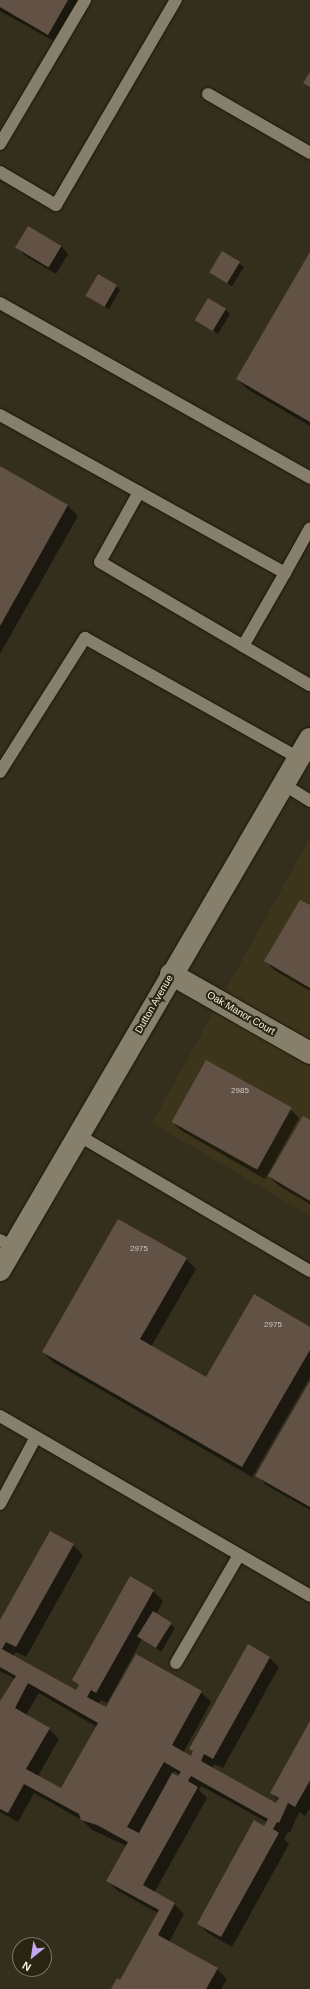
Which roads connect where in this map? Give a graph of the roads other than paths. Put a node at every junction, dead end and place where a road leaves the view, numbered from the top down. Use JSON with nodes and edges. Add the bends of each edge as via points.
{"nodes":[{"id":1,"x":85,"y":0,"type":"edge"},
{"id":2,"x":176,"y":0,"type":"edge"},
{"id":3,"x":208,"y":94,"type":"dead end"},
{"id":4,"x":0,"y":144,"type":"edge"},
{"id":5,"x":310,"y":154,"type":"edge"},
{"id":6,"x":0,"y":172,"type":"edge"},
{"id":7,"x":0,"y":303,"type":"edge"},
{"id":8,"x":0,"y":415,"type":"edge"},
{"id":9,"x":310,"y":478,"type":"edge"},
{"id":10,"x":139,"y":492,"type":"junction"},
{"id":11,"x":310,"y":528,"type":"edge"},
{"id":12,"x":285,"y":572,"type":"junction"},
{"id":13,"x":243,"y":646,"type":"junction"},
{"id":14,"x":310,"y":685,"type":"edge"},
{"id":15,"x":310,"y":739,"type":"edge"},
{"id":16,"x":299,"y":758,"type":"junction"},
{"id":17,"x":0,"y":772,"type":"edge"},
{"id":18,"x":283,"y":784,"type":"junction"},
{"id":19,"x":310,"y":801,"type":"edge"},
{"id":20,"x":171,"y":974,"type":"junction"},
{"id":21,"x":310,"y":1053,"type":"edge"},
{"id":22,"x":78,"y":1135,"type":"junction"},
{"id":23,"x":7,"y":1244,"type":"edge"},
{"id":24,"x":0,"y":1270,"type":"edge"},
{"id":25,"x":310,"y":1271,"type":"edge"},
{"id":26,"x":0,"y":1416,"type":"edge"},
{"id":27,"x":36,"y":1437,"type":"junction"},
{"id":28,"x":0,"y":1504,"type":"edge"},
{"id":29,"x":239,"y":1554,"type":"junction"},
{"id":30,"x":310,"y":1596,"type":"edge"},
{"id":31,"x":176,"y":1662,"type":"dead end"}],
"edges":[{"from":1,"to":4,"type":"lane"},
{"from":2,"to":6,"type":"lane","via":[[56,205]]},
{"from":3,"to":5,"type":"lane"},
{"from":7,"to":9,"type":"lane"},
{"from":8,"to":10,"type":"lane"},
{"from":10,"to":12,"type":"lane"},
{"from":10,"to":13,"type":"lane","via":[[100,562]]},
{"from":11,"to":12,"type":"lane"},
{"from":12,"to":13,"type":"lane"},
{"from":13,"to":14,"type":"lane"},
{"from":15,"to":16,"type":"street","name":"Dutton Avenue"},
{"from":16,"to":17,"type":"lane","via":[[85,638]]},
{"from":16,"to":18,"type":"street","name":"Dutton Avenue"},
{"from":18,"to":19,"type":"lane"},
{"from":18,"to":20,"type":"street","name":"Dutton Avenue"},
{"from":20,"to":21,"type":"street","name":"Oak Manor Court"},
{"from":20,"to":22,"type":"street","name":"Dutton Avenue"},
{"from":22,"to":23,"type":"street","name":"Dutton Avenue"},
{"from":22,"to":25,"type":"lane"},
{"from":23,"to":24,"type":"street","name":"Dutton Avenue"},
{"from":26,"to":27,"type":"lane"},
{"from":27,"to":28,"type":"lane"},
{"from":27,"to":29,"type":"lane"},
{"from":29,"to":30,"type":"lane"},
{"from":29,"to":31,"type":"lane"}]}
